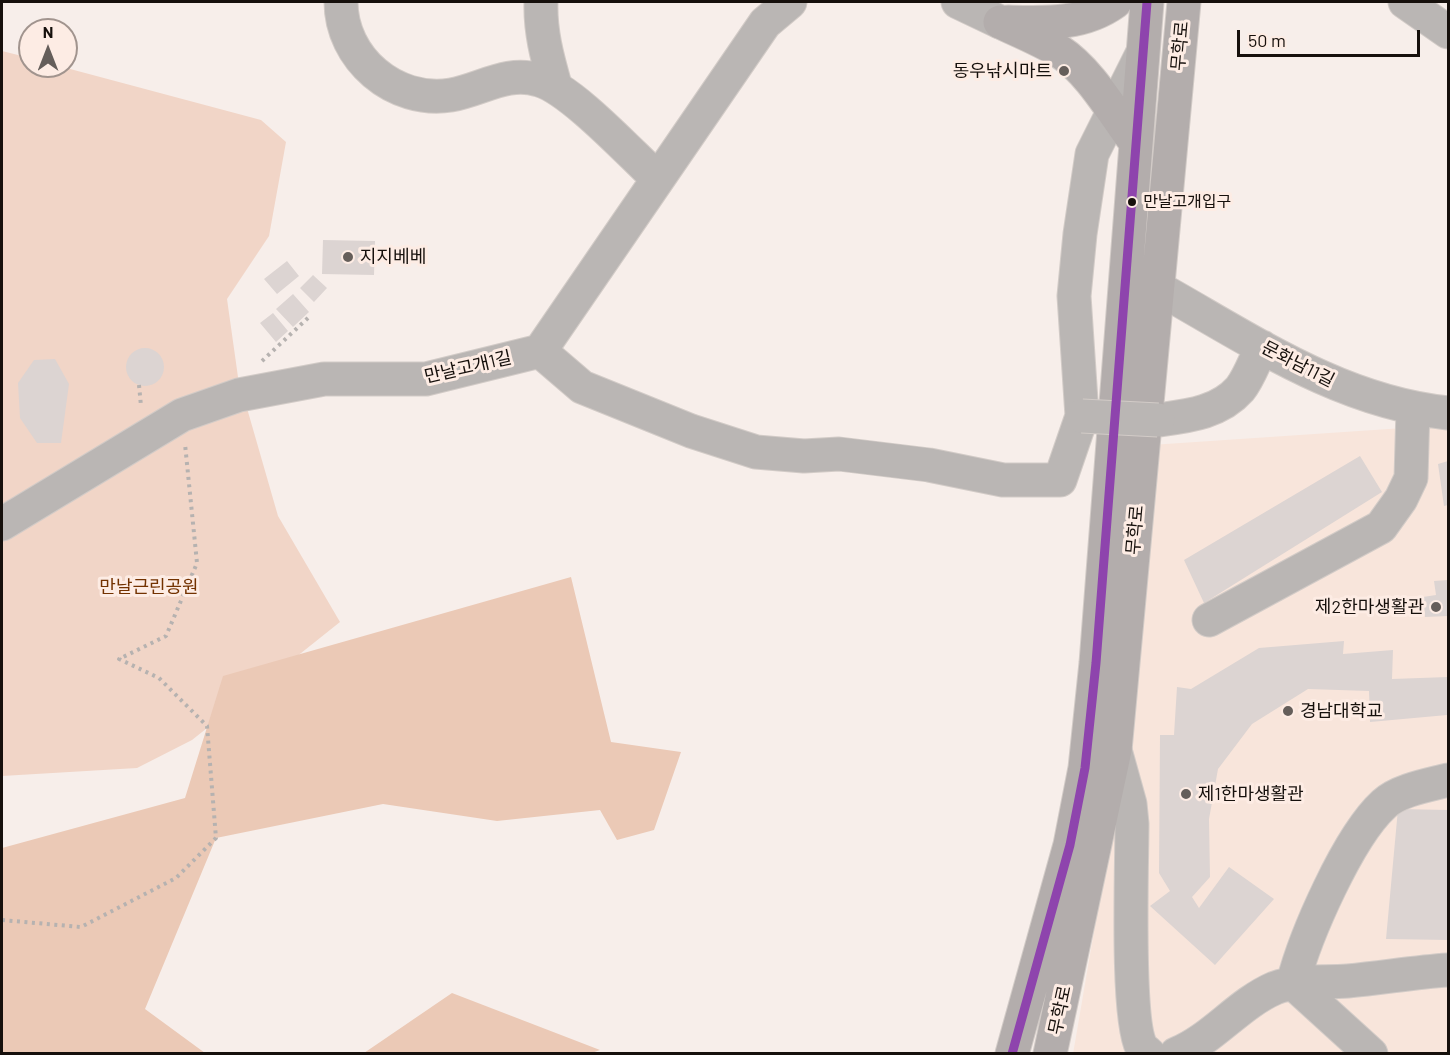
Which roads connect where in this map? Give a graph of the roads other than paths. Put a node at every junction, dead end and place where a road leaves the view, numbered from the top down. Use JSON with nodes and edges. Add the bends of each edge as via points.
{"nodes":[{"id":1,"x":341,"y":2,"type":"edge"},
{"id":2,"x":541,"y":2,"type":"edge"},
{"id":3,"x":790,"y":2,"type":"edge"},
{"id":4,"x":958,"y":2,"type":"edge"},
{"id":5,"x":1115,"y":2,"type":"edge"},
{"id":6,"x":1147,"y":2,"type":"edge"},
{"id":7,"x":1185,"y":2,"type":"edge"},
{"id":8,"x":1405,"y":2,"type":"edge"},
{"id":9,"x":1000,"y":22,"type":"junction"},
{"id":10,"x":1449,"y":32,"type":"edge"},
{"id":11,"x":1142,"y":54,"type":"junction"},
{"id":12,"x":555,"y":85,"type":"junction"},
{"id":13,"x":1113,"y":112,"type":"junction"},
{"id":14,"x":1136,"y":143,"type":"junction"},
{"id":15,"x":657,"y":178,"type":"junction"},
{"id":16,"x":1158,"y":288,"type":"junction"},
{"id":17,"x":1262,"y":347,"type":"junction"},
{"id":18,"x":540,"y":351,"type":"junction"},
{"id":19,"x":1413,"y":409,"type":"junction"},
{"id":20,"x":1449,"y":413,"type":"edge"},
{"id":21,"x":1082,"y":416,"type":"junction"},
{"id":22,"x":2,"y":524,"type":"edge"},
{"id":23,"x":1209,"y":620,"type":"dead end"},
{"id":24,"x":1115,"y":750,"type":"junction"},
{"id":25,"x":1449,"y":780,"type":"edge"},
{"id":26,"x":1449,"y":969,"type":"edge"},
{"id":27,"x":1293,"y":983,"type":"junction"},
{"id":28,"x":1012,"y":1053,"type":"edge"},
{"id":29,"x":1050,"y":1053,"type":"edge"},
{"id":30,"x":1149,"y":1053,"type":"edge"},
{"id":31,"x":1176,"y":1053,"type":"edge"},
{"id":32,"x":1371,"y":1053,"type":"edge"}],
"edges":[{"from":1,"to":12,"type":"street","via":[[345,28],[359,58],[385,81],[405,90],[427,96],[451,95],[524,76]]},
{"from":2,"to":12,"type":"street","via":[[545,51]]},
{"from":3,"to":15,"type":"street","via":[[765,23]]},
{"from":4,"to":9,"type":"street"},
{"from":5,"to":9,"type":"main road","via":[[1083,19]]},
{"from":6,"to":11,"type":"main road","name":"무학로"},
{"from":7,"to":16,"type":"main road","name":"무학로"},
{"from":8,"to":10,"type":"street"},
{"from":9,"to":13,"type":"main road","via":[[1059,51],[1088,78]]},
{"from":11,"to":13,"type":"street"},
{"from":11,"to":14,"type":"main road","name":"무학로"},
{"from":12,"to":15,"type":"street"},
{"from":13,"to":14,"type":"main road"},
{"from":13,"to":21,"type":"street","via":[[1092,154],[1080,234],[1074,296]]},
{"from":14,"to":28,"type":"main road","name":"무학로","via":[[1085,768],[1053,914]]},
{"from":15,"to":18,"type":"street"},
{"from":16,"to":17,"type":"street","name":"문화남11길"},
{"from":16,"to":24,"type":"main road","name":"무학로"},
{"from":17,"to":19,"type":"street","name":"문화남11길","via":[[1305,372]]},
{"from":17,"to":21,"type":"street","bridge":true,"via":[[1240,388],[1198,415],[1158,420]]},
{"from":18,"to":21,"type":"street","via":[[582,387],[691,431],[756,452],[850,455],[1003,480],[1060,480]]},
{"from":18,"to":22,"type":"street","name":"만날고개1길","via":[[426,379],[324,379],[252,393],[182,415]]},
{"from":19,"to":20,"type":"street","name":"문화남11길"},
{"from":19,"to":23,"type":"street","via":[[1411,478],[1381,527]]},
{"from":24,"to":29,"type":"main road","name":"무학로"},
{"from":24,"to":30,"type":"street","via":[[1132,824],[1136,1021],[1142,1048]]},
{"from":25,"to":27,"type":"street","via":[[1386,802],[1359,832],[1299,958]]},
{"from":26,"to":27,"type":"street","via":[[1350,981]]},
{"from":27,"to":31,"type":"street","via":[[1246,1006],[1193,1047]]},
{"from":27,"to":32,"type":"street"}]}
